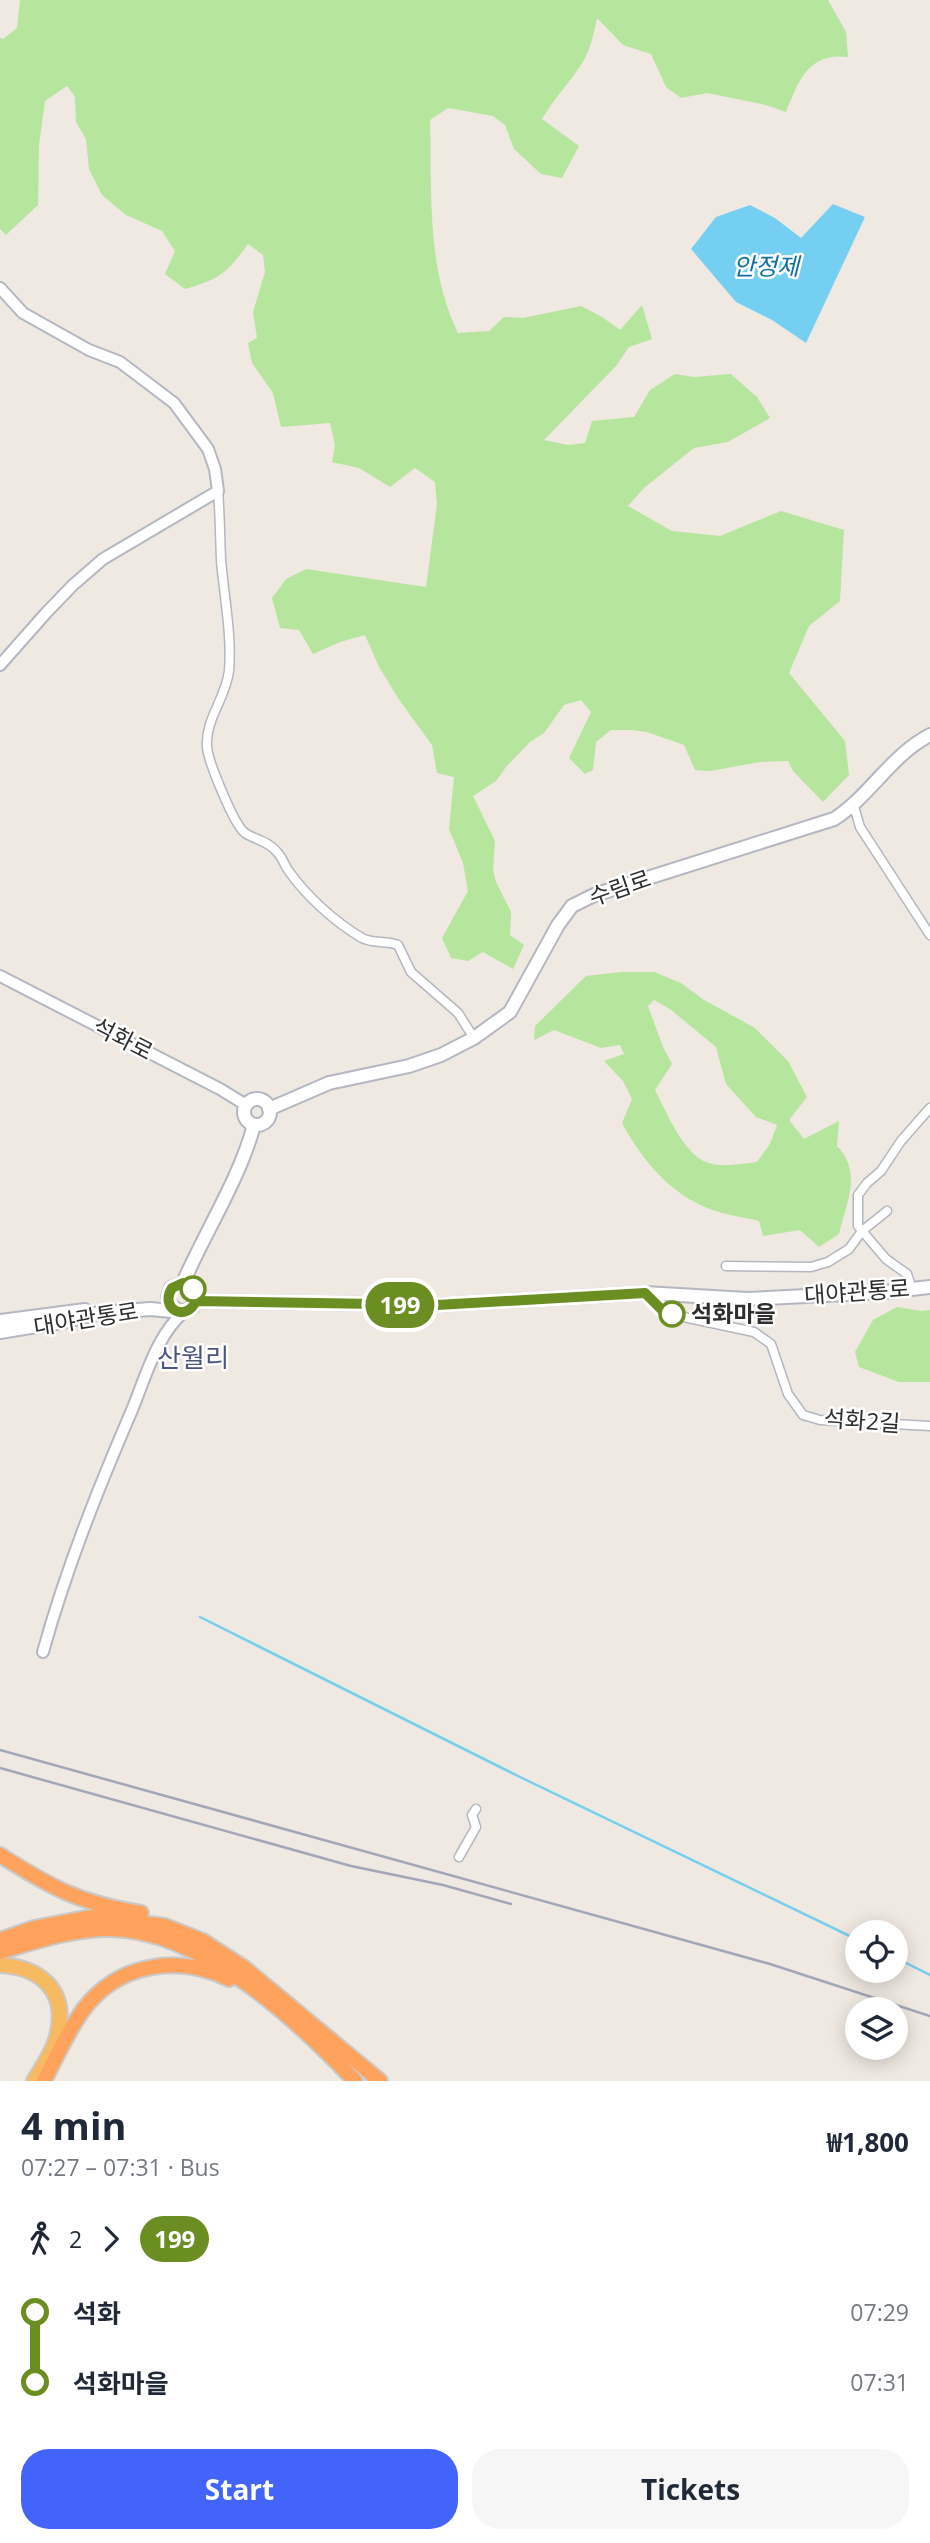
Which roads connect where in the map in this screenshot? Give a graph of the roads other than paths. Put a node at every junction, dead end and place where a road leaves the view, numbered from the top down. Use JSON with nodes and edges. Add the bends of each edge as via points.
{"nodes":[{"id":1,"x":0,"y":288,"type":"edge"},
{"id":2,"x":218,"y":491,"type":"junction"},
{"id":3,"x":0,"y":666,"type":"edge"},
{"id":4,"x":930,"y":735,"type":"edge"},
{"id":5,"x":853,"y":803,"type":"junction"},
{"id":6,"x":930,"y":935,"type":"edge"},
{"id":7,"x":0,"y":976,"type":"edge"},
{"id":8,"x":474,"y":1038,"type":"junction"},
{"id":9,"x":246,"y":1105,"type":"junction"},
{"id":10,"x":930,"y":1108,"type":"edge"},
{"id":11,"x":269,"y":1109,"type":"junction"},
{"id":12,"x":254,"y":1125,"type":"junction"},
{"id":13,"x":887,"y":1211,"type":"dead end"},
{"id":14,"x":862,"y":1231,"type":"junction"},
{"id":15,"x":726,"y":1266,"type":"dead end"},
{"id":16,"x":183,"y":1283,"type":"junction"},
{"id":17,"x":930,"y":1287,"type":"edge"},
{"id":18,"x":912,"y":1289,"type":"junction"},
{"id":19,"x":169,"y":1292,"type":"junction"},
{"id":20,"x":645,"y":1293,"type":"junction"},
{"id":21,"x":196,"y":1301,"type":"junction"},
{"id":22,"x":177,"y":1310,"type":"junction"},
{"id":23,"x":0,"y":1321,"type":"edge"},
{"id":24,"x":0,"y":1332,"type":"edge"},
{"id":25,"x":930,"y":1426,"type":"edge"},
{"id":26,"x":41,"y":1651,"type":"dead end"},
{"id":27,"x":476,"y":1809,"type":"dead end"},
{"id":28,"x":0,"y":1855,"type":"edge"},
{"id":29,"x":459,"y":1857,"type":"dead end"},
{"id":30,"x":0,"y":1940,"type":"edge"},
{"id":31,"x":0,"y":1953,"type":"edge"},
{"id":32,"x":0,"y":1965,"type":"edge"},
{"id":33,"x":276,"y":2000,"type":"junction"},
{"id":34,"x":32,"y":2081,"type":"edge"},
{"id":35,"x":44,"y":2081,"type":"edge"},
{"id":36,"x":355,"y":2081,"type":"edge"},
{"id":37,"x":380,"y":2081,"type":"edge"}],
"edges":[{"from":1,"to":2,"type":"street","via":[[23,313],[120,362],[174,403],[208,449]]},
{"from":2,"to":3,"type":"street","via":[[103,559],[64,594]]},
{"from":2,"to":8,"type":"street","via":[[229,673],[213,712],[206,746],[234,819],[245,833],[278,852],[294,878],[338,921],[366,940],[398,945],[411,972],[458,1013]]},
{"from":4,"to":5,"type":"main road","name":"수림로","via":[[886,769]]},
{"from":5,"to":6,"type":"street","via":[[860,827]]},
{"from":5,"to":8,"type":"main road","name":"수림로","via":[[834,819],[594,895],[572,906],[510,1012]]},
{"from":7,"to":9,"type":"street","name":"석화로"},
{"from":8,"to":11,"type":"main road","name":"수림로","via":[[430,1059],[329,1083]]},
{"from":9,"to":11,"type":"main road","via":[[258,1099]]},
{"from":9,"to":12,"type":"main road","via":[[243,1115]]},
{"from":10,"to":14,"type":"street","via":[[858,1195]]},
{"from":11,"to":12,"type":"main road","name":"수림로","via":[[267,1120]]},
{"from":12,"to":16,"type":"main road","name":"수림로","via":[[248,1147]]},
{"from":13,"to":14,"type":"street"},
{"from":14,"to":15,"type":"street","via":[[849,1249],[811,1267]]},
{"from":14,"to":18,"type":"street","via":[[886,1259],[907,1274]]},
{"from":16,"to":19,"type":"main road"},
{"from":16,"to":21,"type":"main road","via":[[193,1289]]},
{"from":17,"to":18,"type":"main road","name":"대야관통로"},
{"from":18,"to":20,"type":"main road","name":"대야관통로","via":[[747,1299]]},
{"from":19,"to":22,"type":"main road","via":[[168,1301]]},
{"from":19,"to":23,"type":"main road","name":"대야관통로","via":[[149,1303]]},
{"from":20,"to":21,"type":"main road","name":"대야관통로","via":[[437,1305]]},
{"from":20,"to":25,"type":"street","name":"석화2길","via":[[665,1313],[754,1332],[771,1344],[788,1394],[803,1415],[820,1420]]},
{"from":21,"to":22,"type":"main road","via":[[193,1307]]},
{"from":22,"to":24,"type":"main road","name":"대야관통로","via":[[100,1313]]},
{"from":22,"to":26,"type":"street","via":[[71,1546]]},
{"from":27,"to":29,"type":"street","via":[[472,1815],[476,1827]]},
{"from":28,"to":33,"type":"highway","via":[[71,1896],[168,1919],[207,1936],[232,1952]]},
{"from":30,"to":33,"type":"highway","via":[[90,1917],[165,1926],[217,1949]]},
{"from":31,"to":33,"type":"highway","via":[[71,1932],[112,1929],[166,1940],[216,1962]]},
{"from":32,"to":34,"type":"highway","via":[[41,1976],[58,2002],[58,2034]]},
{"from":33,"to":35,"type":"highway","via":[[196,1967],[161,1965],[132,1973],[106,1986],[83,2010]]},
{"from":33,"to":36,"type":"highway"},
{"from":33,"to":37,"type":"highway"}]}
